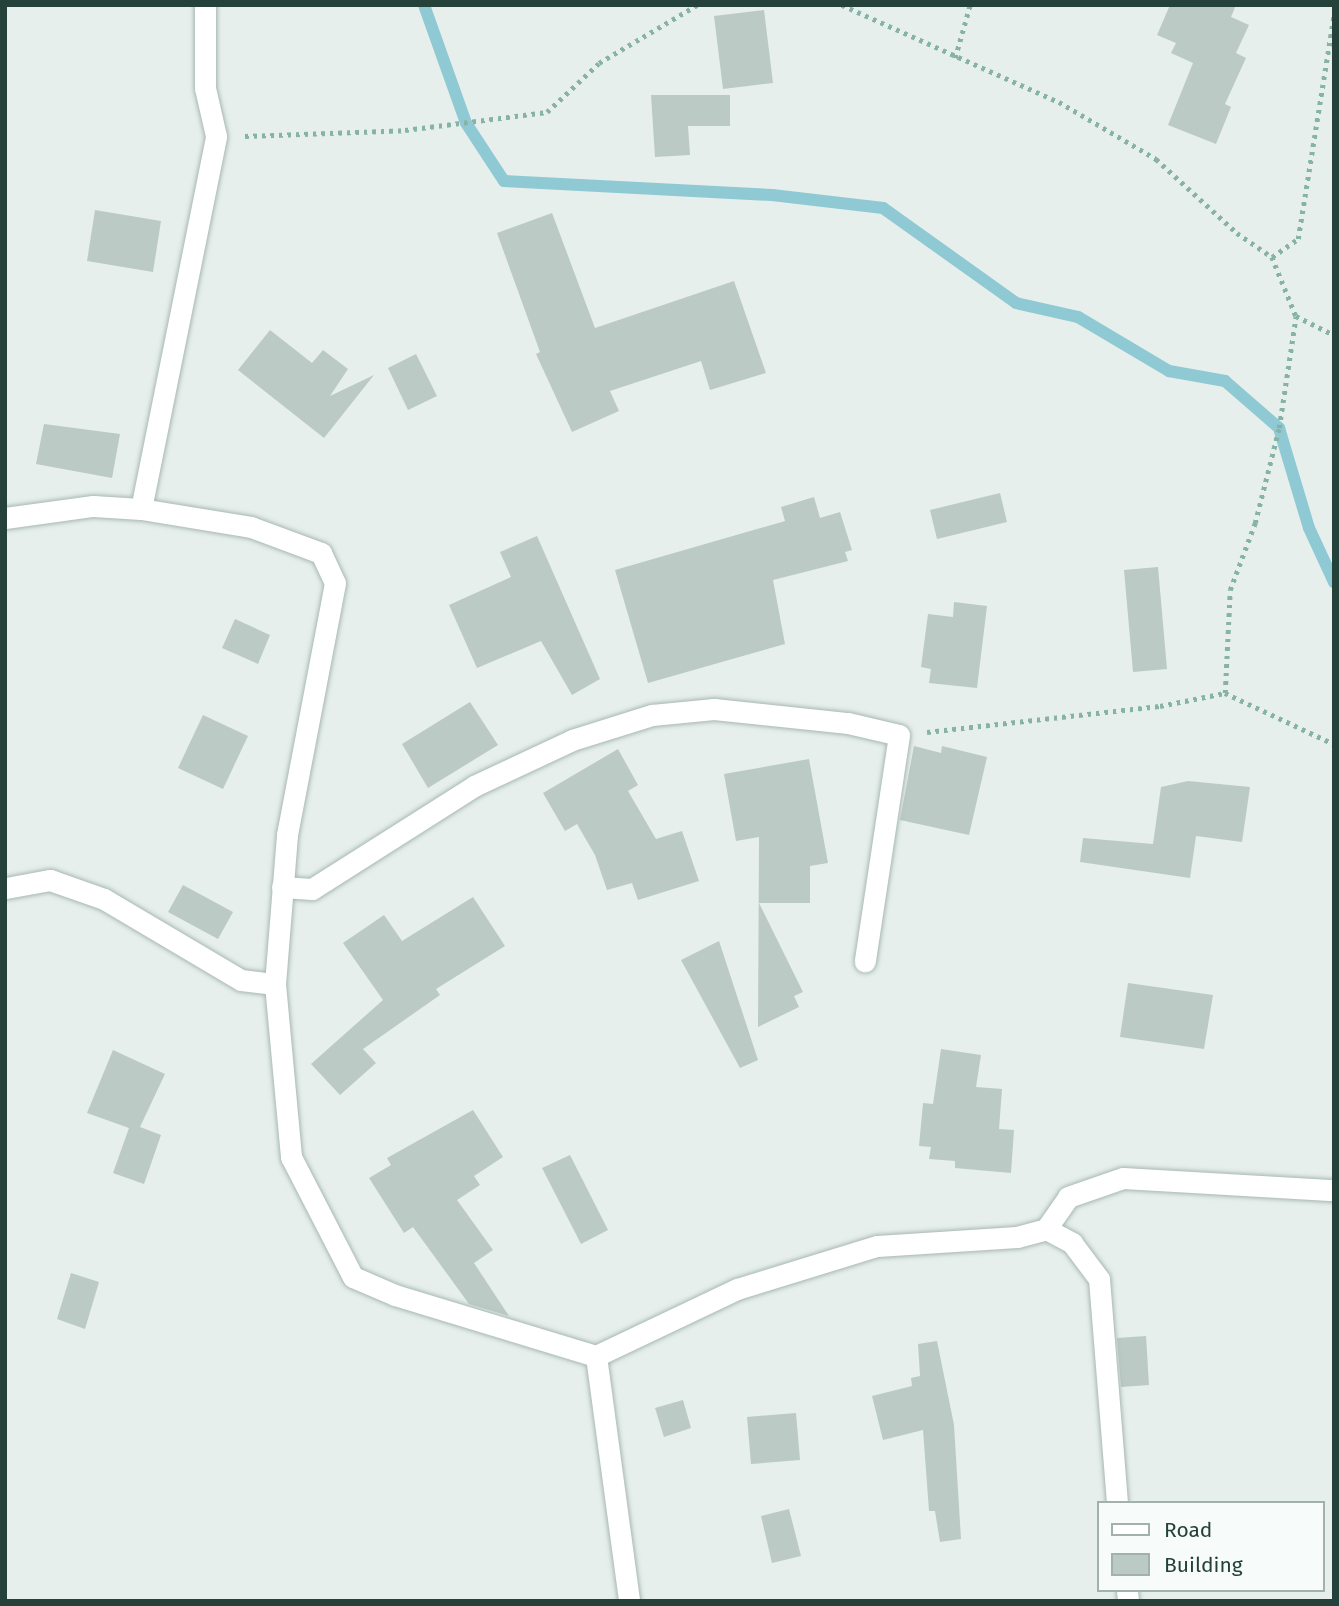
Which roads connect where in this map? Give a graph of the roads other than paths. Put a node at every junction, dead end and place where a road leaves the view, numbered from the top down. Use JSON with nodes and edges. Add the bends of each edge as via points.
{"nodes":[{"id":1,"x":205,"y":5,"type":"edge"},
{"id":2,"x":141,"y":509,"type":"junction"},
{"id":3,"x":5,"y":518,"type":"edge"},
{"id":4,"x":282,"y":887,"type":"junction"},
{"id":5,"x":6,"y":888,"type":"edge"},
{"id":6,"x":865,"y":961,"type":"dead end"},
{"id":7,"x":275,"y":984,"type":"junction"},
{"id":8,"x":1334,"y":1189,"type":"edge"},
{"id":9,"x":1046,"y":1229,"type":"junction"},
{"id":10,"x":596,"y":1356,"type":"junction"},
{"id":11,"x":1117,"y":1501,"type":"edge"},
{"id":12,"x":629,"y":1601,"type":"edge"}],
"edges":[{"from":1,"to":2,"type":"street","via":[[205,88],[216,136]]},
{"from":2,"to":3,"type":"street","via":[[93,506]]},
{"from":2,"to":4,"type":"street","via":[[251,527],[321,553],[335,583],[287,835]]},
{"from":4,"to":6,"type":"street","via":[[312,889],[474,786],[572,740],[652,715],[714,709],[848,723],[899,735]]},
{"from":4,"to":7,"type":"street"},
{"from":5,"to":7,"type":"street","via":[[50,880],[104,899],[242,980]]},
{"from":7,"to":10,"type":"street","via":[[291,1157],[353,1277],[395,1295]]},
{"from":8,"to":9,"type":"street","via":[[1123,1178],[1068,1197]]},
{"from":9,"to":10,"type":"street","via":[[1017,1237],[877,1245],[737,1289]]},
{"from":9,"to":11,"type":"street","via":[[1072,1243],[1098,1279]]},
{"from":10,"to":12,"type":"street"}]}
